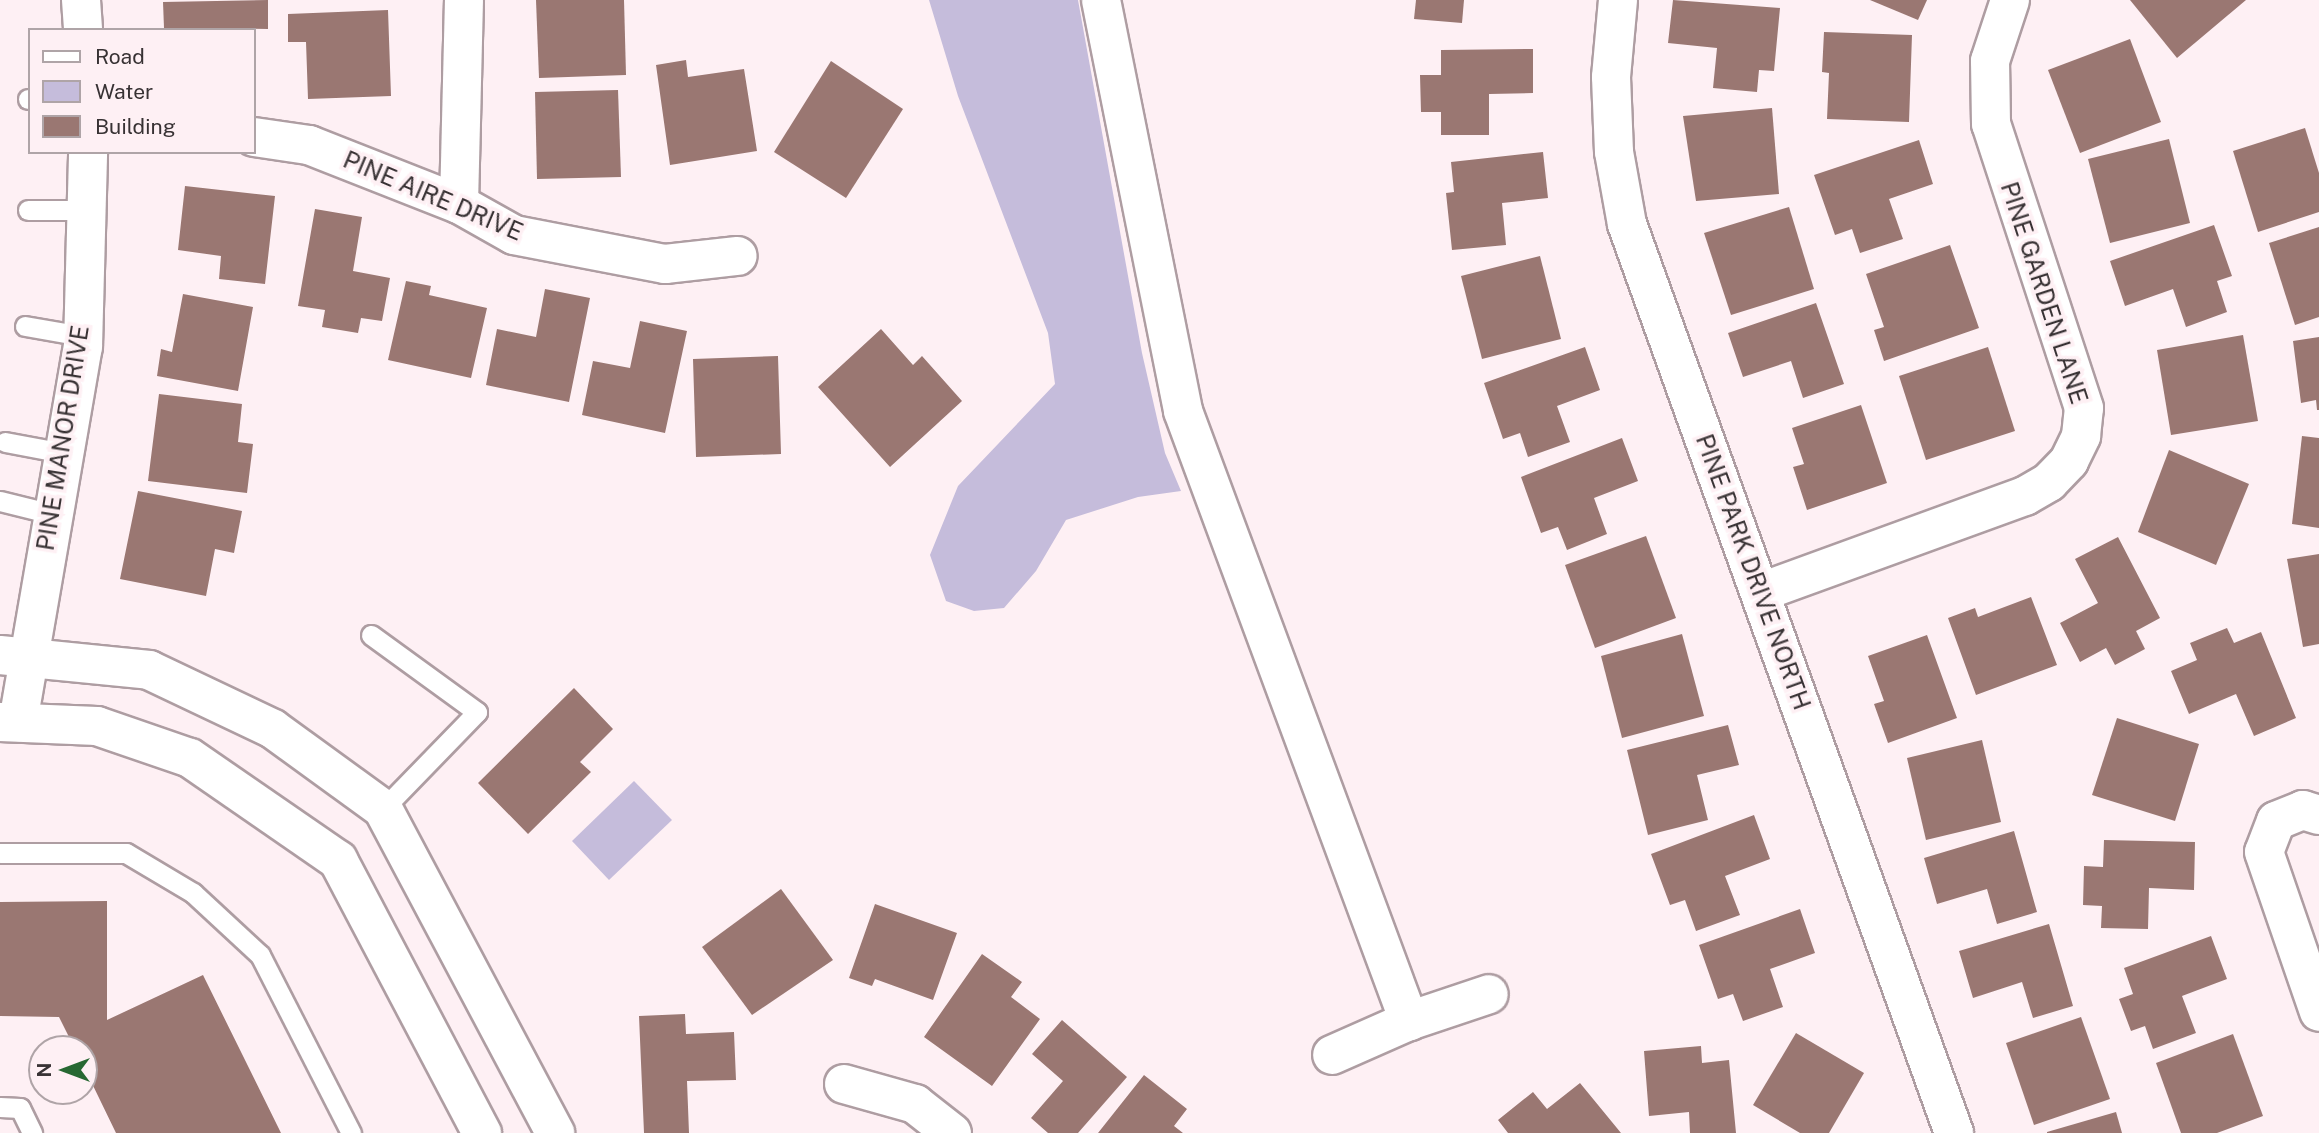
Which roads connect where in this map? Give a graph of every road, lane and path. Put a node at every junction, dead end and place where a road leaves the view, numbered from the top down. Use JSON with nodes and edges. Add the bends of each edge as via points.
{"nodes":[{"id":1,"x":82,"y":0,"type":"edge"},
{"id":2,"x":464,"y":0,"type":"edge"},
{"id":3,"x":1101,"y":0,"type":"edge"},
{"id":4,"x":1618,"y":0,"type":"edge"},
{"id":5,"x":2010,"y":0,"type":"edge"},
{"id":6,"x":83,"y":28,"type":"edge"},
{"id":7,"x":256,"y":137,"type":"edge"},
{"id":8,"x":88,"y":154,"type":"edge"},
{"id":9,"x":459,"y":204,"type":"junction"},
{"id":10,"x":28,"y":210,"type":"dead end"},
{"id":11,"x":86,"y":210,"type":"junction"},
{"id":12,"x":738,"y":256,"type":"dead end"},
{"id":13,"x":26,"y":326,"type":"dead end"},
{"id":14,"x":83,"y":336,"type":"junction"},
{"id":15,"x":5,"y":442,"type":"dead end"},
{"id":16,"x":63,"y":453,"type":"junction"},
{"id":17,"x":0,"y":501,"type":"edge"},
{"id":18,"x":52,"y":514,"type":"junction"},
{"id":19,"x":1761,"y":592,"type":"junction"},
{"id":20,"x":371,"y":635,"type":"dead end"},
{"id":21,"x":14,"y":655,"type":"edge"},
{"id":22,"x":9,"y":722,"type":"edge"},
{"id":23,"x":383,"y":809,"type":"junction"},
{"id":24,"x":2319,"y":816,"type":"edge"},
{"id":25,"x":0,"y":853,"type":"edge"},
{"id":26,"x":1489,"y":994,"type":"dead end"},
{"id":27,"x":2319,"y":1012,"type":"edge"},
{"id":28,"x":1409,"y":1021,"type":"junction"},
{"id":29,"x":1332,"y":1055,"type":"dead end"},
{"id":30,"x":844,"y":1084,"type":"dead end"},
{"id":31,"x":0,"y":1107,"type":"edge"},
{"id":32,"x":32,"y":1133,"type":"edge"},
{"id":33,"x":351,"y":1133,"type":"edge"},
{"id":34,"x":482,"y":1133,"type":"edge"},
{"id":35,"x":555,"y":1133,"type":"edge"},
{"id":36,"x":952,"y":1133,"type":"edge"},
{"id":37,"x":1954,"y":1133,"type":"edge"}],
"edges":[{"from":1,"to":6,"type":"street"},
{"from":2,"to":9,"type":"street"},
{"from":3,"to":28,"type":"street","via":[[1183,411]]},
{"from":4,"to":19,"type":"street","name":"PINE PARK DRIVE NORTH","via":[[1611,77],[1614,152],[1627,224]]},
{"from":5,"to":19,"type":"street","name":"PINE GARDEN LANE","via":[[1990,61],[1991,124],[2084,408],[2081,436],[2069,461],[2049,482],[2025,496]]},
{"from":7,"to":9,"type":"street","name":"PINE AIRE DRIVE","via":[[309,145]]},
{"from":8,"to":11,"type":"street","name":"PINE MANOR DRIVE"},
{"from":9,"to":12,"type":"street","name":"PINE AIRE DRIVE","via":[[514,235],[665,264]]},
{"from":10,"to":11,"type":"lane"},
{"from":11,"to":14,"type":"street","name":"PINE MANOR DRIVE"},
{"from":13,"to":14,"type":"lane"},
{"from":14,"to":16,"type":"street","name":"PINE MANOR DRIVE"},
{"from":15,"to":16,"type":"lane"},
{"from":16,"to":18,"type":"street","name":"PINE MANOR DRIVE"},
{"from":17,"to":18,"type":"lane"},
{"from":18,"to":21,"type":"street","name":"PINE MANOR DRIVE"},
{"from":19,"to":37,"type":"street","name":"PINE PARK DRIVE NORTH"},
{"from":20,"to":23,"type":"lane","via":[[477,712]]},
{"from":21,"to":22,"type":"street","name":"PINE MANOR DRIVE"},
{"from":21,"to":23,"type":"street","via":[[149,670],[273,729]]},
{"from":22,"to":34,"type":"street","via":[[97,726],[190,758],[338,860]]},
{"from":23,"to":35,"type":"street"},
{"from":24,"to":27,"type":"street","via":[[2303,810],[2276,821],[2263,852]]},
{"from":25,"to":33,"type":"lane","via":[[126,853],[193,892],[260,955]]},
{"from":26,"to":28,"type":"street"},
{"from":28,"to":29,"type":"street"},
{"from":30,"to":36,"type":"street","via":[[915,1104]]},
{"from":31,"to":32,"type":"lane","via":[[20,1108]]}]}
